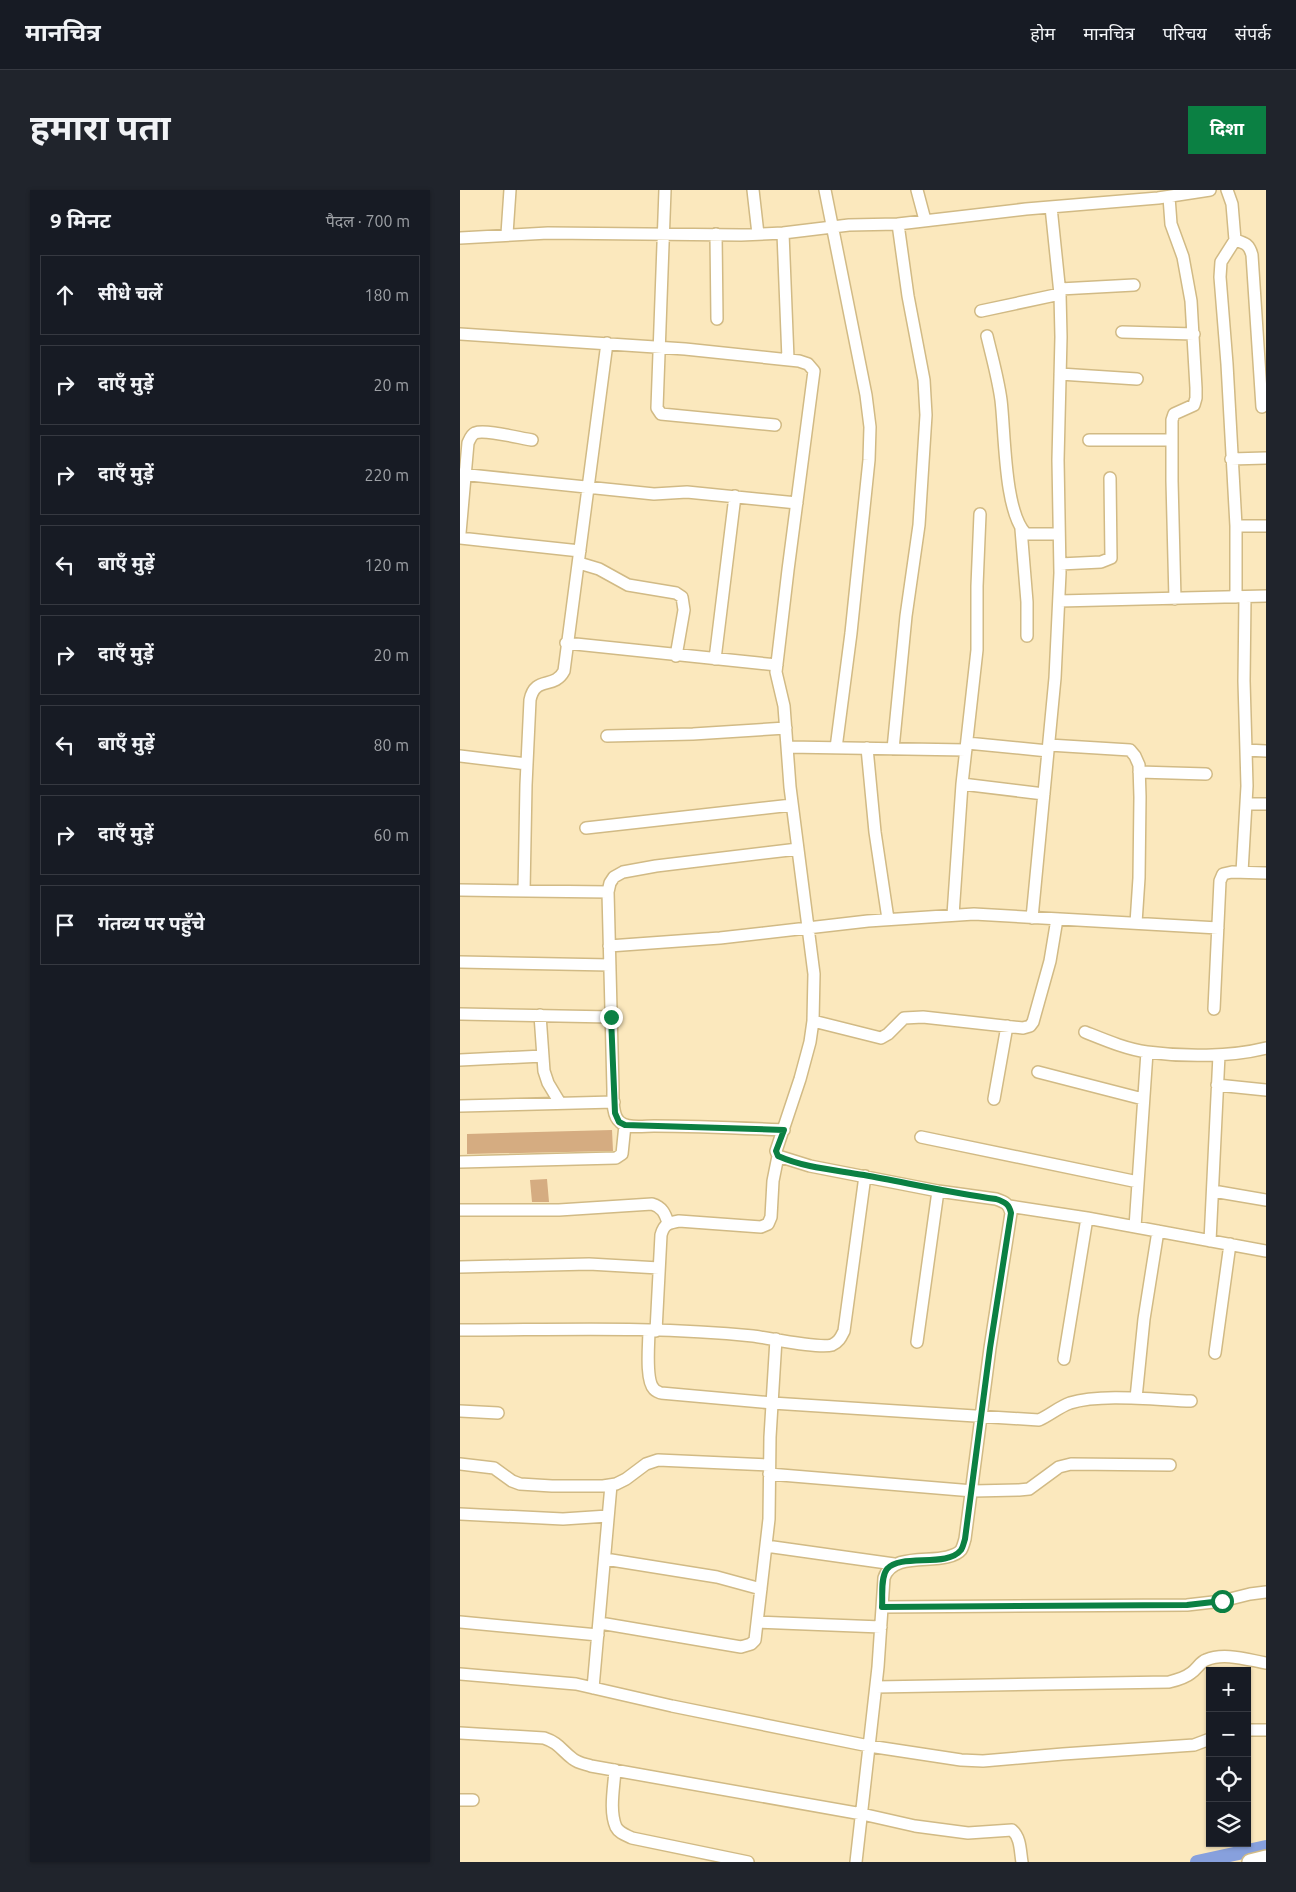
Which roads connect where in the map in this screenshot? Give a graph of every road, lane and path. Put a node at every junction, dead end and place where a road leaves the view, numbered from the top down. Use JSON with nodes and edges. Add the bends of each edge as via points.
{"nodes":[{"id":1,"x":510,"y":190,"type":"edge"},
{"id":2,"x":665,"y":190,"type":"edge"},
{"id":3,"x":754,"y":190,"type":"edge"},
{"id":4,"x":825,"y":190,"type":"edge"},
{"id":5,"x":917,"y":190,"type":"edge"},
{"id":6,"x":1210,"y":190,"type":"edge"},
{"id":7,"x":1227,"y":190,"type":"edge"},
{"id":8,"x":1169,"y":197,"type":"junction"},
{"id":9,"x":1051,"y":207,"type":"junction"},
{"id":10,"x":925,"y":220,"type":"junction"},
{"id":11,"x":898,"y":224,"type":"junction"},
{"id":12,"x":832,"y":227,"type":"junction"},
{"id":13,"x":783,"y":232,"type":"junction"},
{"id":14,"x":507,"y":234,"type":"junction"},
{"id":15,"x":664,"y":234,"type":"junction"},
{"id":16,"x":716,"y":234,"type":"junction"},
{"id":17,"x":758,"y":234,"type":"junction"},
{"id":18,"x":460,"y":238,"type":"edge"},
{"id":19,"x":1235,"y":240,"type":"junction"},
{"id":20,"x":1134,"y":285,"type":"dead end"},
{"id":21,"x":1260,"y":290,"type":"edge"},
{"id":22,"x":1060,"y":291,"type":"junction"},
{"id":23,"x":981,"y":311,"type":"dead end"},
{"id":24,"x":717,"y":319,"type":"dead end"},
{"id":25,"x":1122,"y":332,"type":"dead end"},
{"id":26,"x":460,"y":334,"type":"edge"},
{"id":27,"x":1194,"y":334,"type":"junction"},
{"id":28,"x":987,"y":336,"type":"dead end"},
{"id":29,"x":607,"y":343,"type":"junction"},
{"id":30,"x":660,"y":347,"type":"junction"},
{"id":31,"x":788,"y":359,"type":"junction"},
{"id":32,"x":1060,"y":374,"type":"junction"},
{"id":33,"x":1137,"y":379,"type":"dead end"},
{"id":34,"x":1262,"y":407,"type":"dead end"},
{"id":35,"x":775,"y":425,"type":"dead end"},
{"id":36,"x":532,"y":440,"type":"dead end"},
{"id":37,"x":1089,"y":440,"type":"dead end"},
{"id":38,"x":1172,"y":440,"type":"junction"},
{"id":39,"x":1266,"y":458,"type":"edge"},
{"id":40,"x":1231,"y":459,"type":"junction"},
{"id":41,"x":463,"y":475,"type":"edge"},
{"id":42,"x":1110,"y":478,"type":"dead end"},
{"id":43,"x":588,"y":486,"type":"junction"},
{"id":44,"x":735,"y":496,"type":"junction"},
{"id":45,"x":797,"y":503,"type":"junction"},
{"id":46,"x":980,"y":514,"type":"dead end"},
{"id":47,"x":1236,"y":526,"type":"junction"},
{"id":48,"x":1266,"y":526,"type":"edge"},
{"id":49,"x":1021,"y":529,"type":"junction"},
{"id":50,"x":460,"y":533,"type":"edge"},
{"id":51,"x":1059,"y":534,"type":"junction"},
{"id":52,"x":460,"y":538,"type":"edge"},
{"id":53,"x":579,"y":557,"type":"junction"},
{"id":54,"x":1060,"y":564,"type":"junction"},
{"id":55,"x":1266,"y":596,"type":"edge"},
{"id":56,"x":1241,"y":597,"type":"junction"},
{"id":57,"x":1175,"y":599,"type":"junction"},
{"id":58,"x":1059,"y":601,"type":"junction"},
{"id":59,"x":1027,"y":636,"type":"dead end"},
{"id":60,"x":566,"y":643,"type":"junction"},
{"id":61,"x":676,"y":656,"type":"junction"},
{"id":62,"x":715,"y":659,"type":"junction"},
{"id":63,"x":777,"y":665,"type":"junction"},
{"id":64,"x":786,"y":728,"type":"junction"},
{"id":65,"x":606,"y":736,"type":"dead end"},
{"id":66,"x":788,"y":747,"type":"junction"},
{"id":67,"x":966,"y":747,"type":"junction"},
{"id":68,"x":836,"y":748,"type":"junction"},
{"id":69,"x":868,"y":748,"type":"junction"},
{"id":70,"x":1048,"y":748,"type":"junction"},
{"id":71,"x":892,"y":749,"type":"junction"},
{"id":72,"x":1246,"y":750,"type":"junction"},
{"id":73,"x":1266,"y":751,"type":"edge"},
{"id":74,"x":460,"y":756,"type":"edge"},
{"id":75,"x":527,"y":764,"type":"junction"},
{"id":76,"x":1139,"y":772,"type":"junction"},
{"id":77,"x":1206,"y":774,"type":"dead end"},
{"id":78,"x":962,"y":784,"type":"junction"},
{"id":79,"x":1044,"y":794,"type":"junction"},
{"id":80,"x":1246,"y":804,"type":"junction"},
{"id":81,"x":1266,"y":804,"type":"edge"},
{"id":82,"x":792,"y":805,"type":"junction"},
{"id":83,"x":586,"y":828,"type":"dead end"},
{"id":84,"x":798,"y":849,"type":"junction"},
{"id":85,"x":1242,"y":872,"type":"junction"},
{"id":86,"x":1266,"y":873,"type":"edge"},
{"id":87,"x":460,"y":890,"type":"edge"},
{"id":88,"x":524,"y":891,"type":"junction"},
{"id":89,"x":608,"y":892,"type":"junction"},
{"id":90,"x":953,"y":915,"type":"junction"},
{"id":91,"x":1032,"y":918,"type":"junction"},
{"id":92,"x":888,"y":919,"type":"junction"},
{"id":93,"x":1057,"y":919,"type":"junction"},
{"id":94,"x":1136,"y":923,"type":"junction"},
{"id":95,"x":1218,"y":928,"type":"junction"},
{"id":96,"x":809,"y":929,"type":"junction"},
{"id":97,"x":610,"y":946,"type":"junction"},
{"id":98,"x":460,"y":962,"type":"edge"},
{"id":99,"x":610,"y":965,"type":"junction"},
{"id":100,"x":1214,"y":1009,"type":"dead end"},
{"id":101,"x":460,"y":1014,"type":"edge"},
{"id":102,"x":540,"y":1015,"type":"junction"},
{"id":103,"x":611,"y":1017,"type":"junction"},
{"id":104,"x":813,"y":1021,"type":"junction"},
{"id":105,"x":1007,"y":1026,"type":"junction"},
{"id":106,"x":1085,"y":1032,"type":"dead end"},
{"id":107,"x":1266,"y":1048,"type":"edge"},
{"id":108,"x":1147,"y":1052,"type":"junction"},
{"id":109,"x":1218,"y":1054,"type":"junction"},
{"id":110,"x":543,"y":1056,"type":"junction"},
{"id":111,"x":460,"y":1060,"type":"edge"},
{"id":112,"x":1038,"y":1072,"type":"dead end"},
{"id":113,"x":1217,"y":1085,"type":"junction"},
{"id":114,"x":1266,"y":1090,"type":"edge"},
{"id":115,"x":994,"y":1099,"type":"dead end"},
{"id":116,"x":1144,"y":1099,"type":"junction"},
{"id":117,"x":614,"y":1102,"type":"junction"},
{"id":118,"x":560,"y":1103,"type":"junction"},
{"id":119,"x":460,"y":1106,"type":"edge"},
{"id":120,"x":625,"y":1125,"type":"junction"},
{"id":121,"x":784,"y":1130,"type":"junction"},
{"id":122,"x":921,"y":1137,"type":"dead end"},
{"id":123,"x":778,"y":1156,"type":"junction"},
{"id":124,"x":460,"y":1162,"type":"edge"},
{"id":125,"x":865,"y":1176,"type":"junction"},
{"id":126,"x":1138,"y":1182,"type":"junction"},
{"id":127,"x":938,"y":1191,"type":"junction"},
{"id":128,"x":1213,"y":1191,"type":"junction"},
{"id":129,"x":1266,"y":1200,"type":"edge"},
{"id":130,"x":1009,"y":1206,"type":"junction"},
{"id":131,"x":460,"y":1210,"type":"edge"},
{"id":132,"x":1087,"y":1218,"type":"junction"},
{"id":133,"x":668,"y":1223,"type":"junction"},
{"id":134,"x":1135,"y":1227,"type":"junction"},
{"id":135,"x":1158,"y":1231,"type":"junction"},
{"id":136,"x":1210,"y":1240,"type":"junction"},
{"id":137,"x":1230,"y":1244,"type":"junction"},
{"id":138,"x":1266,"y":1251,"type":"edge"},
{"id":139,"x":460,"y":1267,"type":"edge"},
{"id":140,"x":659,"y":1268,"type":"junction"},
{"id":141,"x":460,"y":1330,"type":"edge"},
{"id":142,"x":652,"y":1330,"type":"junction"},
{"id":143,"x":776,"y":1339,"type":"junction"},
{"id":144,"x":917,"y":1342,"type":"dead end"},
{"id":145,"x":1215,"y":1353,"type":"dead end"},
{"id":146,"x":1064,"y":1359,"type":"dead end"},
{"id":147,"x":1136,"y":1398,"type":"junction"},
{"id":148,"x":1191,"y":1401,"type":"dead end"},
{"id":149,"x":772,"y":1403,"type":"junction"},
{"id":150,"x":460,"y":1411,"type":"edge"},
{"id":151,"x":498,"y":1413,"type":"dead end"},
{"id":152,"x":982,"y":1417,"type":"junction"},
{"id":153,"x":460,"y":1464,"type":"edge"},
{"id":154,"x":1170,"y":1465,"type":"dead end"},
{"id":155,"x":769,"y":1469,"type":"junction"},
{"id":156,"x":611,"y":1485,"type":"junction"},
{"id":157,"x":972,"y":1491,"type":"junction"},
{"id":158,"x":460,"y":1514,"type":"edge"},
{"id":159,"x":608,"y":1516,"type":"junction"},
{"id":160,"x":766,"y":1546,"type":"junction"},
{"id":161,"x":604,"y":1558,"type":"junction"},
{"id":162,"x":894,"y":1564,"type":"junction"},
{"id":163,"x":761,"y":1588,"type":"junction"},
{"id":164,"x":1266,"y":1592,"type":"edge"},
{"id":165,"x":882,"y":1607,"type":"junction"},
{"id":166,"x":460,"y":1622,"type":"edge"},
{"id":167,"x":758,"y":1622,"type":"junction"},
{"id":168,"x":880,"y":1627,"type":"junction"},
{"id":169,"x":599,"y":1629,"type":"junction"},
{"id":170,"x":1266,"y":1663,"type":"edge"},
{"id":171,"x":460,"y":1674,"type":"edge"},
{"id":172,"x":876,"y":1687,"type":"junction"},
{"id":173,"x":593,"y":1688,"type":"junction"},
{"id":174,"x":1251,"y":1730,"type":"edge"},
{"id":175,"x":1266,"y":1730,"type":"edge"},
{"id":176,"x":460,"y":1733,"type":"edge"},
{"id":177,"x":1206,"y":1740,"type":"edge"},
{"id":178,"x":869,"y":1746,"type":"junction"},
{"id":179,"x":615,"y":1770,"type":"junction"},
{"id":180,"x":460,"y":1800,"type":"edge"},
{"id":181,"x":473,"y":1800,"type":"dead end"},
{"id":182,"x":862,"y":1814,"type":"junction"},
{"id":183,"x":1266,"y":1858,"type":"edge"},
{"id":184,"x":722,"y":1859,"type":"edge"},
{"id":185,"x":748,"y":1862,"type":"edge"},
{"id":186,"x":856,"y":1862,"type":"edge"},
{"id":187,"x":1022,"y":1862,"type":"edge"},
{"id":188,"x":1250,"y":1862,"type":"edge"}],
"edges":[{"from":1,"to":14,"type":"street"},
{"from":2,"to":15,"type":"street"},
{"from":3,"to":17,"type":"street"},
{"from":4,"to":12,"type":"street"},
{"from":5,"to":10,"type":"street"},
{"from":6,"to":8,"type":"street"},
{"from":7,"to":19,"type":"street","via":[[1232,204]]},
{"from":8,"to":9,"type":"street"},
{"from":8,"to":27,"type":"street","via":[[1171,224],[1187,272]]},
{"from":9,"to":10,"type":"street"},
{"from":9,"to":22,"type":"street"},
{"from":10,"to":11,"type":"street"},
{"from":11,"to":12,"type":"street"},
{"from":11,"to":71,"type":"street","via":[[924,380],[926,415],[919,525]]},
{"from":12,"to":13,"type":"street"},
{"from":12,"to":68,"type":"street","via":[[870,427],[858,565]]},
{"from":13,"to":17,"type":"street"},
{"from":13,"to":31,"type":"street"},
{"from":14,"to":15,"type":"street"},
{"from":14,"to":18,"type":"street"},
{"from":15,"to":16,"type":"street"},
{"from":15,"to":30,"type":"street"},
{"from":16,"to":17,"type":"street"},
{"from":16,"to":24,"type":"street"},
{"from":19,"to":21,"type":"street","via":[[1250,247]]},
{"from":19,"to":40,"type":"street","via":[[1221,262],[1220,277]]},
{"from":20,"to":22,"type":"street"},
{"from":21,"to":34,"type":"street"},
{"from":22,"to":23,"type":"street"},
{"from":22,"to":32,"type":"street"},
{"from":25,"to":27,"type":"street"},
{"from":26,"to":29,"type":"street"},
{"from":27,"to":38,"type":"street","via":[[1196,398],[1194,405],[1174,414]]},
{"from":28,"to":49,"type":"street","via":[[1001,400],[1012,500]]},
{"from":29,"to":30,"type":"street"},
{"from":29,"to":43,"type":"street"},
{"from":30,"to":31,"type":"street"},
{"from":30,"to":35,"type":"street","via":[[657,408],[661,414]]},
{"from":31,"to":45,"type":"street","via":[[808,364],[814,371]]},
{"from":32,"to":33,"type":"street"},
{"from":32,"to":51,"type":"street"},
{"from":36,"to":41,"type":"street","via":[[476,432],[468,443]]},
{"from":37,"to":38,"type":"street"},
{"from":38,"to":57,"type":"street"},
{"from":39,"to":40,"type":"street"},
{"from":40,"to":47,"type":"street"},
{"from":41,"to":43,"type":"street"},
{"from":41,"to":50,"type":"street"},
{"from":42,"to":54,"type":"street","via":[[1111,558],[1101,562]]},
{"from":43,"to":44,"type":"street","via":[[654,494],[687,492]]},
{"from":43,"to":53,"type":"street"},
{"from":44,"to":45,"type":"street"},
{"from":44,"to":62,"type":"street"},
{"from":45,"to":63,"type":"street"},
{"from":46,"to":67,"type":"street","via":[[977,650]]},
{"from":47,"to":48,"type":"street"},
{"from":47,"to":56,"type":"street"},
{"from":49,"to":51,"type":"street","via":[[1026,534]]},
{"from":49,"to":59,"type":"street"},
{"from":51,"to":54,"type":"street"},
{"from":52,"to":53,"type":"street"},
{"from":53,"to":60,"type":"street"},
{"from":53,"to":61,"type":"street","via":[[628,585],[676,592],[682,596],[684,610]]},
{"from":54,"to":58,"type":"street"},
{"from":55,"to":56,"type":"street"},
{"from":56,"to":57,"type":"street"},
{"from":56,"to":72,"type":"street"},
{"from":57,"to":58,"type":"street"},
{"from":58,"to":70,"type":"street"},
{"from":60,"to":61,"type":"street"},
{"from":60,"to":75,"type":"street","via":[[564,671],[560,678],[532,690]]},
{"from":61,"to":62,"type":"street"},
{"from":62,"to":63,"type":"street"},
{"from":63,"to":64,"type":"street"},
{"from":64,"to":65,"type":"street"},
{"from":64,"to":66,"type":"street"},
{"from":66,"to":68,"type":"street"},
{"from":66,"to":82,"type":"street"},
{"from":67,"to":70,"type":"street"},
{"from":67,"to":71,"type":"street"},
{"from":67,"to":78,"type":"street"},
{"from":68,"to":69,"type":"street"},
{"from":69,"to":71,"type":"street"},
{"from":69,"to":92,"type":"street","via":[[875,832]]},
{"from":70,"to":76,"type":"street","via":[[1130,750]]},
{"from":70,"to":79,"type":"street"},
{"from":72,"to":73,"type":"street"},
{"from":72,"to":80,"type":"street"},
{"from":74,"to":75,"type":"street"},
{"from":75,"to":88,"type":"street"},
{"from":76,"to":77,"type":"street"},
{"from":76,"to":94,"type":"street"},
{"from":78,"to":79,"type":"street"},
{"from":78,"to":90,"type":"street"},
{"from":79,"to":91,"type":"street"},
{"from":80,"to":81,"type":"street"},
{"from":80,"to":85,"type":"street"},
{"from":82,"to":83,"type":"street"},
{"from":82,"to":84,"type":"street"},
{"from":84,"to":89,"type":"street","via":[[623,872],[614,876]]},
{"from":84,"to":96,"type":"street"},
{"from":85,"to":86,"type":"street"},
{"from":85,"to":95,"type":"street","via":[[1223,874]]},
{"from":87,"to":88,"type":"street"},
{"from":88,"to":89,"type":"street"},
{"from":89,"to":97,"type":"street"},
{"from":90,"to":91,"type":"street"},
{"from":90,"to":92,"type":"street"},
{"from":91,"to":93,"type":"street"},
{"from":92,"to":96,"type":"street"},
{"from":93,"to":94,"type":"street"},
{"from":93,"to":105,"type":"street","via":[[1050,961],[1033,1022],[1023,1028]]},
{"from":94,"to":95,"type":"street"},
{"from":95,"to":100,"type":"street"},
{"from":96,"to":97,"type":"street"},
{"from":96,"to":104,"type":"street","via":[[814,974]]},
{"from":97,"to":99,"type":"street"},
{"from":98,"to":99,"type":"street"},
{"from":99,"to":103,"type":"street"},
{"from":101,"to":102,"type":"street"},
{"from":102,"to":103,"type":"street"},
{"from":102,"to":110,"type":"street"},
{"from":103,"to":117,"type":"street"},
{"from":104,"to":105,"type":"street","via":[[880,1038],[904,1018],[923,1016]]},
{"from":104,"to":121,"type":"street","via":[[810,1042]]},
{"from":105,"to":115,"type":"street"},
{"from":106,"to":108,"type":"street"},
{"from":107,"to":109,"type":"street"},
{"from":108,"to":109,"type":"street"},
{"from":108,"to":116,"type":"street"},
{"from":109,"to":113,"type":"street"},
{"from":110,"to":111,"type":"street"},
{"from":110,"to":118,"type":"street","via":[[548,1083]]},
{"from":112,"to":116,"type":"street"},
{"from":113,"to":114,"type":"street"},
{"from":113,"to":128,"type":"street"},
{"from":116,"to":126,"type":"street"},
{"from":117,"to":118,"type":"street"},
{"from":117,"to":120,"type":"street","via":[[619,1122]]},
{"from":118,"to":119,"type":"street"},
{"from":120,"to":121,"type":"street"},
{"from":120,"to":124,"type":"street","via":[[622,1154],[616,1158]]},
{"from":121,"to":123,"type":"street","via":[[776,1151]]},
{"from":122,"to":126,"type":"street"},
{"from":123,"to":125,"type":"street","via":[[810,1166]]},
{"from":123,"to":133,"type":"street","via":[[768,1224],[761,1227]]},
{"from":125,"to":127,"type":"street"},
{"from":125,"to":143,"type":"street","via":[[847,1318],[839,1341],[832,1345],[819,1345]]},
{"from":126,"to":134,"type":"street"},
{"from":127,"to":130,"type":"street","via":[[996,1199]]},
{"from":127,"to":144,"type":"street"},
{"from":128,"to":129,"type":"street"},
{"from":128,"to":136,"type":"street"},
{"from":130,"to":132,"type":"street"},
{"from":130,"to":152,"type":"street","via":[[1011,1213]]},
{"from":131,"to":133,"type":"street","via":[[559,1210],[652,1204],[660,1206]]},
{"from":132,"to":134,"type":"street"},
{"from":132,"to":146,"type":"street"},
{"from":133,"to":140,"type":"street","via":[[663,1226],[661,1235]]},
{"from":134,"to":135,"type":"street"},
{"from":135,"to":136,"type":"street"},
{"from":135,"to":147,"type":"street"},
{"from":136,"to":137,"type":"street"},
{"from":137,"to":138,"type":"street"},
{"from":137,"to":145,"type":"street"},
{"from":139,"to":140,"type":"street","via":[[589,1264]]},
{"from":140,"to":142,"type":"street"},
{"from":141,"to":142,"type":"street"},
{"from":142,"to":143,"type":"street"},
{"from":142,"to":149,"type":"street","via":[[648,1370],[654,1390]]},
{"from":143,"to":149,"type":"street"},
{"from":147,"to":148,"type":"street"},
{"from":147,"to":152,"type":"street","via":[[1071,1403],[1040,1420]]},
{"from":149,"to":152,"type":"street"},
{"from":149,"to":155,"type":"street"},
{"from":150,"to":151,"type":"street"},
{"from":152,"to":157,"type":"street"},
{"from":153,"to":156,"type":"street","via":[[494,1468],[520,1484]]},
{"from":154,"to":157,"type":"street","via":[[1071,1464],[1051,1471],[1029,1489]]},
{"from":155,"to":156,"type":"street","via":[[658,1460]]},
{"from":155,"to":157,"type":"street"},
{"from":155,"to":160,"type":"street"},
{"from":156,"to":159,"type":"street"},
{"from":157,"to":162,"type":"street","via":[[965,1539],[960,1551],[934,1560]]},
{"from":158,"to":159,"type":"street","via":[[563,1519]]},
{"from":159,"to":161,"type":"street"},
{"from":160,"to":162,"type":"street"},
{"from":160,"to":163,"type":"street"},
{"from":161,"to":163,"type":"street","via":[[717,1577]]},
{"from":161,"to":169,"type":"street"},
{"from":162,"to":165,"type":"street","via":[[884,1578]]},
{"from":163,"to":167,"type":"street"},
{"from":164,"to":165,"type":"street","via":[[1187,1605]]},
{"from":165,"to":168,"type":"street"},
{"from":166,"to":169,"type":"street"},
{"from":167,"to":168,"type":"street"},
{"from":167,"to":169,"type":"street","via":[[755,1640],[741,1647]]},
{"from":168,"to":172,"type":"street"},
{"from":169,"to":173,"type":"street"},
{"from":170,"to":172,"type":"street","via":[[1216,1657],[1205,1660],[1183,1678],[1169,1682]]},
{"from":171,"to":173,"type":"street"},
{"from":172,"to":178,"type":"street"},
{"from":173,"to":178,"type":"street"},
{"from":174,"to":175,"type":"street"},
{"from":176,"to":179,"type":"street","via":[[544,1738],[554,1741],[579,1762]]},
{"from":177,"to":178,"type":"street","via":[[1194,1745],[983,1762]]},
{"from":178,"to":182,"type":"street"},
{"from":179,"to":182,"type":"street"},
{"from":179,"to":184,"type":"street","via":[[613,1813],[616,1827],[622,1834]]},
{"from":180,"to":181,"type":"street"},
{"from":182,"to":186,"type":"street"},
{"from":182,"to":187,"type":"street","via":[[959,1832],[1012,1830],[1019,1841]]},
{"from":183,"to":188,"type":"street"},
{"from":184,"to":185,"type":"street"}]}
